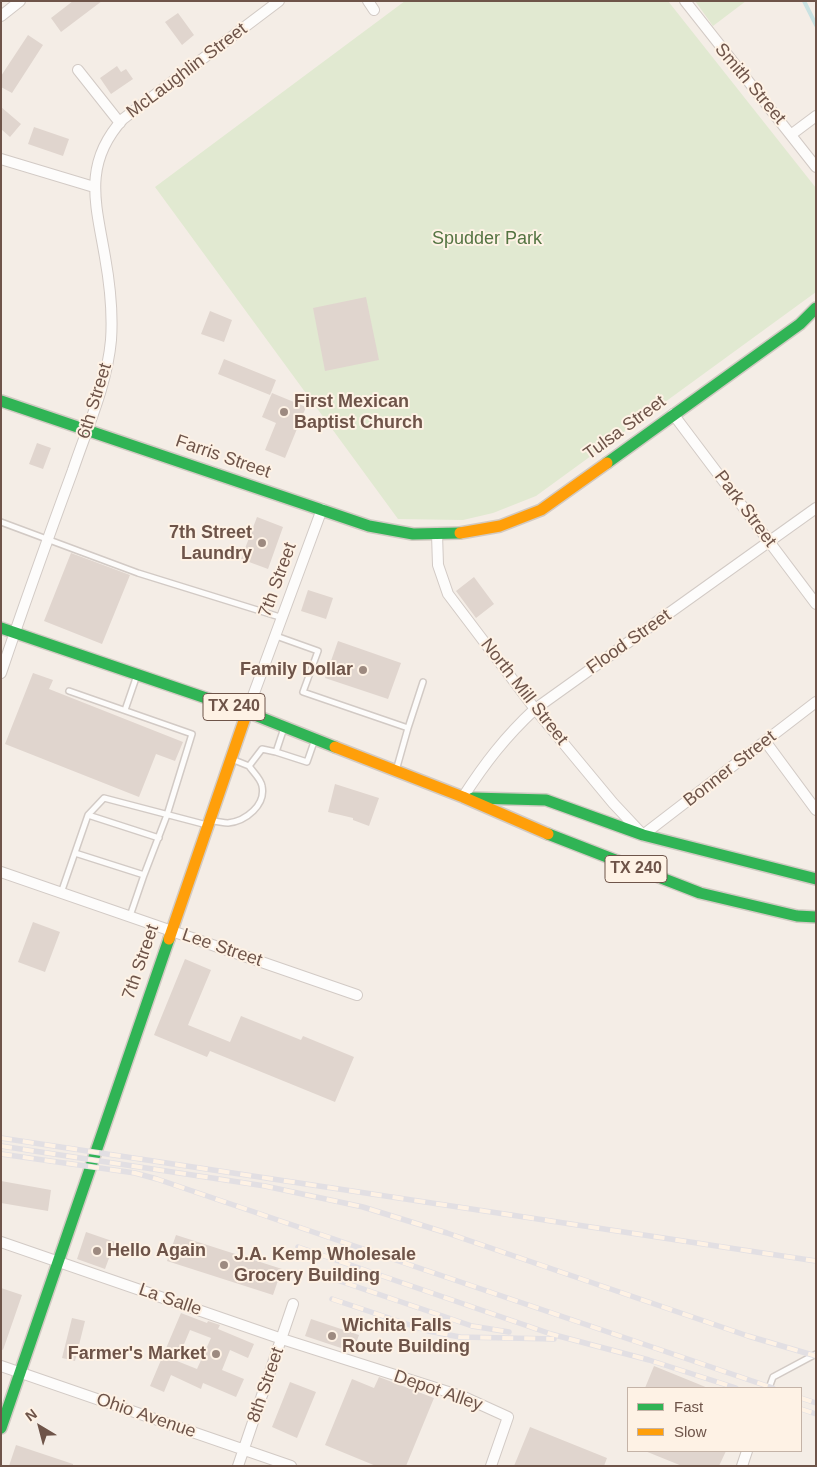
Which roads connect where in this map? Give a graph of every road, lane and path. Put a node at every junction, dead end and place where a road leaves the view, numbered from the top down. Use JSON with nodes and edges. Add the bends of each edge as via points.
{"nodes":[{"id":1,"x":20,"y":1,"type":"edge"},
{"id":2,"x":279,"y":1,"type":"edge"},
{"id":3,"x":684,"y":1,"type":"edge"},
{"id":4,"x":1,"y":16,"type":"edge"},
{"id":5,"x":78,"y":70,"type":"dead end"},
{"id":6,"x":816,"y":116,"type":"edge"},
{"id":7,"x":120,"y":123,"type":"junction"},
{"id":8,"x":792,"y":134,"type":"junction"},
{"id":9,"x":1,"y":158,"type":"edge"},
{"id":10,"x":816,"y":167,"type":"edge"},
{"id":11,"x":94,"y":187,"type":"junction"},
{"id":12,"x":816,"y":308,"type":"edge"},
{"id":13,"x":1,"y":401,"type":"edge"},
{"id":14,"x":673,"y":414,"type":"junction"},
{"id":15,"x":87,"y":430,"type":"junction"},
{"id":16,"x":816,"y":508,"type":"edge"},
{"id":17,"x":322,"y":509,"type":"junction"},
{"id":18,"x":1,"y":522,"type":"edge"},
{"id":19,"x":436,"y":534,"type":"junction"},
{"id":20,"x":48,"y":538,"type":"junction"},
{"id":21,"x":770,"y":542,"type":"junction"},
{"id":22,"x":816,"y":604,"type":"edge"},
{"id":23,"x":284,"y":618,"type":"junction"},
{"id":24,"x":1,"y":628,"type":"edge"},
{"id":25,"x":15,"y":633,"type":"junction"},
{"id":26,"x":276,"y":636,"type":"junction"},
{"id":27,"x":1,"y":673,"type":"edge"},
{"id":28,"x":137,"y":674,"type":"junction"},
{"id":29,"x":423,"y":682,"type":"dead end"},
{"id":30,"x":69,"y":691,"type":"dead end"},
{"id":31,"x":816,"y":702,"type":"edge"},
{"id":32,"x":535,"y":709,"type":"junction"},
{"id":33,"x":125,"y":710,"type":"junction"},
{"id":34,"x":247,"y":712,"type":"junction"},
{"id":35,"x":285,"y":727,"type":"junction"},
{"id":36,"x":408,"y":728,"type":"junction"},
{"id":37,"x":315,"y":739,"type":"junction"},
{"id":38,"x":765,"y":741,"type":"junction"},
{"id":39,"x":276,"y":752,"type":"junction"},
{"id":40,"x":231,"y":759,"type":"junction"},
{"id":41,"x":249,"y":766,"type":"junction"},
{"id":42,"x":396,"y":771,"type":"junction"},
{"id":43,"x":463,"y":798,"type":"junction"},
{"id":44,"x":816,"y":810,"type":"edge"},
{"id":45,"x":88,"y":814,"type":"junction"},
{"id":46,"x":168,"y":815,"type":"junction"},
{"id":47,"x":208,"y":822,"type":"junction"},
{"id":48,"x":643,"y":835,"type":"junction"},
{"id":49,"x":158,"y":838,"type":"junction"},
{"id":50,"x":75,"y":853,"type":"junction"},
{"id":51,"x":1,"y":872,"type":"edge"},
{"id":52,"x":144,"y":875,"type":"junction"},
{"id":53,"x":816,"y":879,"type":"edge"},
{"id":54,"x":61,"y":893,"type":"junction"},
{"id":55,"x":130,"y":916,"type":"junction"},
{"id":56,"x":816,"y":917,"type":"edge"},
{"id":57,"x":170,"y":930,"type":"junction"},
{"id":58,"x":358,"y":995,"type":"dead end"},
{"id":59,"x":1,"y":1242,"type":"edge"},
{"id":60,"x":58,"y":1262,"type":"junction"},
{"id":61,"x":293,"y":1304,"type":"dead end"},
{"id":62,"x":282,"y":1338,"type":"junction"},
{"id":63,"x":816,"y":1354,"type":"edge"},
{"id":64,"x":1,"y":1366,"type":"edge"},
{"id":65,"x":20,"y":1372,"type":"junction"},
{"id":66,"x":769,"y":1387,"type":"edge"},
{"id":67,"x":1,"y":1428,"type":"edge"},
{"id":68,"x":244,"y":1449,"type":"junction"},
{"id":69,"x":747,"y":1452,"type":"edge"},
{"id":70,"x":238,"y":1466,"type":"edge"},
{"id":71,"x":291,"y":1466,"type":"edge"},
{"id":72,"x":491,"y":1466,"type":"edge"},
{"id":73,"x":742,"y":1466,"type":"edge"}],
"edges":[{"from":1,"to":4,"type":"street"},
{"from":2,"to":7,"type":"street","name":"McLaughlin Street"},
{"from":3,"to":8,"type":"street","name":"Smith Street"},
{"from":5,"to":7,"type":"street"},
{"from":6,"to":8,"type":"street"},
{"from":7,"to":11,"type":"street","name":"6th Street","via":[[104,146]]},
{"from":8,"to":10,"type":"street","name":"Smith Street"},
{"from":9,"to":11,"type":"street"},
{"from":11,"to":15,"type":"street","name":"6th Street","via":[[112,318],[108,360]]},
{"from":12,"to":14,"type":"street","name":"Tulsa Street","via":[[800,324]]},
{"from":13,"to":15,"type":"street","name":"Farris Street"},
{"from":14,"to":19,"type":"street","name":"Tulsa Street","via":[[541,510],[495,529]]},
{"from":14,"to":21,"type":"street","name":"Park Street"},
{"from":15,"to":17,"type":"street","name":"Farris Street"},
{"from":15,"to":20,"type":"street","name":"6th Street"},
{"from":16,"to":21,"type":"street","name":"Flood Street"},
{"from":17,"to":19,"type":"street","name":"Farris Street","via":[[390,531]]},
{"from":17,"to":23,"type":"street","name":"7th Street"},
{"from":18,"to":20,"type":"lane"},
{"from":19,"to":32,"type":"street","name":"North Mill Street","via":[[438,565],[448,594]]},
{"from":20,"to":23,"type":"lane","via":[[138,572]]},
{"from":20,"to":25,"type":"street","name":"6th Street"},
{"from":21,"to":22,"type":"street","name":"Park Street"},
{"from":21,"to":32,"type":"street","name":"Flood Street"},
{"from":23,"to":26,"type":"street","name":"7th Street"},
{"from":24,"to":25,"type":"street","number":"TX 240"},
{"from":25,"to":27,"type":"street","name":"6th Street"},
{"from":25,"to":28,"type":"street","number":"TX 240"},
{"from":26,"to":34,"type":"street","name":"7th Street"},
{"from":26,"to":36,"type":"lane","via":[[318,651],[303,692]]},
{"from":28,"to":33,"type":"lane"},
{"from":28,"to":34,"type":"street","number":"TX 240"},
{"from":29,"to":36,"type":"lane"},
{"from":30,"to":33,"type":"lane"},
{"from":31,"to":38,"type":"street","name":"Bonner Street"},
{"from":32,"to":43,"type":"street","name":"Flood Street","via":[[508,734]]},
{"from":32,"to":48,"type":"street","name":"North Mill Street"},
{"from":33,"to":46,"type":"lane","via":[[192,734]]},
{"from":34,"to":35,"type":"street","number":"TX 240"},
{"from":34,"to":40,"type":"street","name":"7th Street"},
{"from":35,"to":37,"type":"street","number":"TX 240"},
{"from":35,"to":39,"type":"lane"},
{"from":36,"to":42,"type":"lane"},
{"from":37,"to":39,"type":"lane","via":[[307,762]]},
{"from":37,"to":42,"type":"street","number":"TX 240"},
{"from":38,"to":44,"type":"street"},
{"from":38,"to":48,"type":"street","name":"Bonner Street"},
{"from":39,"to":41,"type":"lane","via":[[262,749]]},
{"from":40,"to":41,"type":"lane"},
{"from":40,"to":47,"type":"street","name":"7th Street"},
{"from":41,"to":47,"type":"lane","via":[[262,784],[263,796],[258,807],[243,818],[227,823]]},
{"from":42,"to":43,"type":"street","number":"TX 240"},
{"from":43,"to":48,"type":"street","number":"TX 240","via":[[546,800]]},
{"from":43,"to":56,"type":"street","number":"TX 240","via":[[584,850],[700,893],[797,916]]},
{"from":45,"to":46,"type":"lane","via":[[104,798]]},
{"from":45,"to":49,"type":"lane"},
{"from":45,"to":50,"type":"lane"},
{"from":46,"to":47,"type":"lane"},
{"from":46,"to":49,"type":"lane"},
{"from":47,"to":57,"type":"street","name":"7th Street"},
{"from":48,"to":53,"type":"street","number":"TX 240"},
{"from":49,"to":52,"type":"lane"},
{"from":50,"to":52,"type":"lane"},
{"from":50,"to":54,"type":"lane"},
{"from":51,"to":54,"type":"street","name":"Lee Street"},
{"from":52,"to":55,"type":"lane"},
{"from":54,"to":55,"type":"street","name":"Lee Street"},
{"from":55,"to":57,"type":"street","name":"Lee Street"},
{"from":57,"to":58,"type":"street","name":"Lee Street"},
{"from":57,"to":60,"type":"street","name":"7th Street"},
{"from":59,"to":60,"type":"street","name":"La Salle"},
{"from":60,"to":62,"type":"street","name":"La Salle"},
{"from":60,"to":65,"type":"street","name":"7th Street"},
{"from":61,"to":62,"type":"street","name":"8th Street"},
{"from":62,"to":68,"type":"street","name":"8th Street"},
{"from":62,"to":72,"type":"street","name":"Depot Alley","via":[[464,1398],[508,1417]]},
{"from":63,"to":66,"type":"lane","via":[[773,1377]]},
{"from":64,"to":65,"type":"street","name":"Ohio Avenue"},
{"from":65,"to":67,"type":"street","name":"7th Street"},
{"from":65,"to":68,"type":"street","name":"Ohio Avenue"},
{"from":68,"to":70,"type":"street","name":"8th Street"},
{"from":68,"to":71,"type":"street","name":"Ohio Avenue"},
{"from":69,"to":73,"type":"street"}]}
